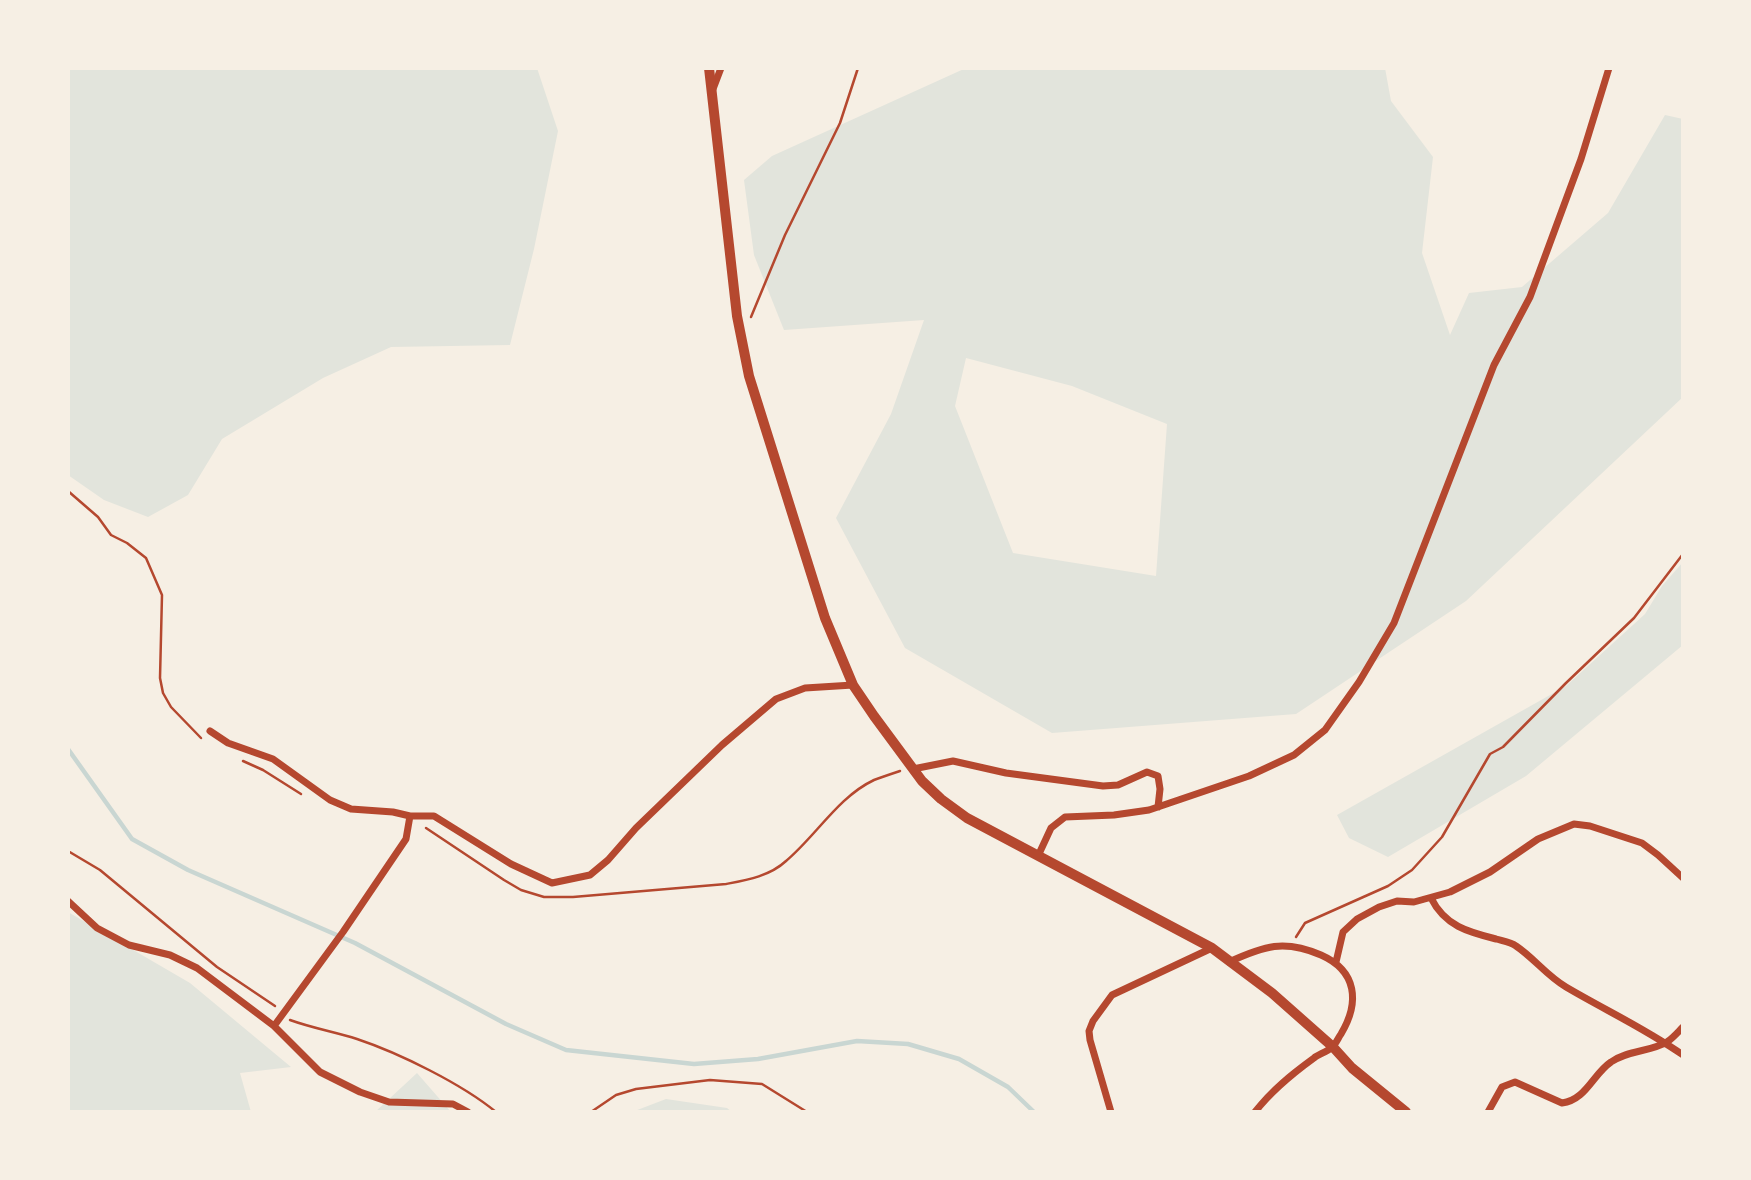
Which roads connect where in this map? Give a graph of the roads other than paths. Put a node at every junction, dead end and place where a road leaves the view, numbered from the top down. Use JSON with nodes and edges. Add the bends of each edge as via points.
{"nodes":[{"id":1,"x":709,"y":68,"type":"edge"},
{"id":2,"x":721,"y":68,"type":"edge"},
{"id":3,"x":1609,"y":68,"type":"edge"},
{"id":4,"x":713,"y":89,"type":"junction"},
{"id":5,"x":853,"y":685,"type":"junction"},
{"id":6,"x":210,"y":732,"type":"dead end"},
{"id":7,"x":914,"y":769,"type":"junction"},
{"id":8,"x":1158,"y":807,"type":"junction"},
{"id":9,"x":410,"y":816,"type":"junction"},
{"id":10,"x":1038,"y":856,"type":"junction"},
{"id":11,"x":1683,"y":878,"type":"edge"},
{"id":12,"x":1431,"y":898,"type":"junction"},
{"id":13,"x":68,"y":901,"type":"edge"},
{"id":14,"x":1212,"y":948,"type":"junction"},
{"id":15,"x":1336,"y":961,"type":"junction"},
{"id":16,"x":1229,"y":962,"type":"junction"},
{"id":17,"x":274,"y":1026,"type":"junction"},
{"id":18,"x":1683,"y":1027,"type":"edge"},
{"id":19,"x":1666,"y":1043,"type":"junction"},
{"id":20,"x":1333,"y":1047,"type":"junction"},
{"id":21,"x":1683,"y":1055,"type":"edge"},
{"id":22,"x":468,"y":1112,"type":"edge"},
{"id":23,"x":1111,"y":1112,"type":"edge"},
{"id":24,"x":1255,"y":1112,"type":"edge"},
{"id":25,"x":1406,"y":1112,"type":"edge"},
{"id":26,"x":1488,"y":1112,"type":"edge"}],
"edges":[{"from":1,"to":4,"type":"street"},
{"from":2,"to":4,"type":"street"},
{"from":3,"to":8,"type":"street","via":[[1530,297],[1494,365],[1394,623],[1359,682],[1325,730],[1294,755],[1249,776]]},
{"from":4,"to":5,"type":"street","via":[[737,316],[749,376],[825,618]]},
{"from":5,"to":7,"type":"street"},
{"from":5,"to":9,"type":"street","via":[[806,688],[776,699],[722,745],[590,875],[552,883],[511,864],[434,816]]},
{"from":6,"to":9,"type":"street","via":[[273,759],[330,800],[351,809]]},
{"from":7,"to":8,"type":"street","via":[[953,761],[1103,786],[1118,785],[1147,772],[1157,776]]},
{"from":7,"to":10,"type":"street","via":[[941,799],[967,818]]},
{"from":8,"to":10,"type":"street","via":[[1114,816],[1065,817],[1051,828]]},
{"from":9,"to":17,"type":"street","via":[[406,838]]},
{"from":10,"to":14,"type":"street"},
{"from":11,"to":12,"type":"street","via":[[1642,843],[1574,824],[1538,839],[1490,872]]},
{"from":12,"to":15,"type":"street","via":[[1396,901],[1357,919],[1343,932]]},
{"from":12,"to":19,"type":"street","via":[[1453,925],[1514,943],[1564,986]]},
{"from":13,"to":17,"type":"street","via":[[97,928],[129,945],[197,968]]},
{"from":14,"to":16,"type":"street"},
{"from":14,"to":23,"type":"street","via":[[1112,995],[1093,1021],[1090,1041]]},
{"from":15,"to":16,"type":"street","via":[[1290,945]]},
{"from":15,"to":20,"type":"street","via":[[1344,970],[1353,1000],[1350,1017]]},
{"from":16,"to":20,"type":"street"},
{"from":17,"to":22,"type":"street","via":[[320,1072],[360,1092],[389,1102],[453,1104]]},
{"from":18,"to":19,"type":"street"},
{"from":19,"to":21,"type":"street"},
{"from":19,"to":26,"type":"street","via":[[1616,1058],[1571,1102],[1562,1103],[1515,1082],[1502,1087]]},
{"from":20,"to":24,"type":"street","via":[[1270,1092]]},
{"from":20,"to":25,"type":"street"}]}
